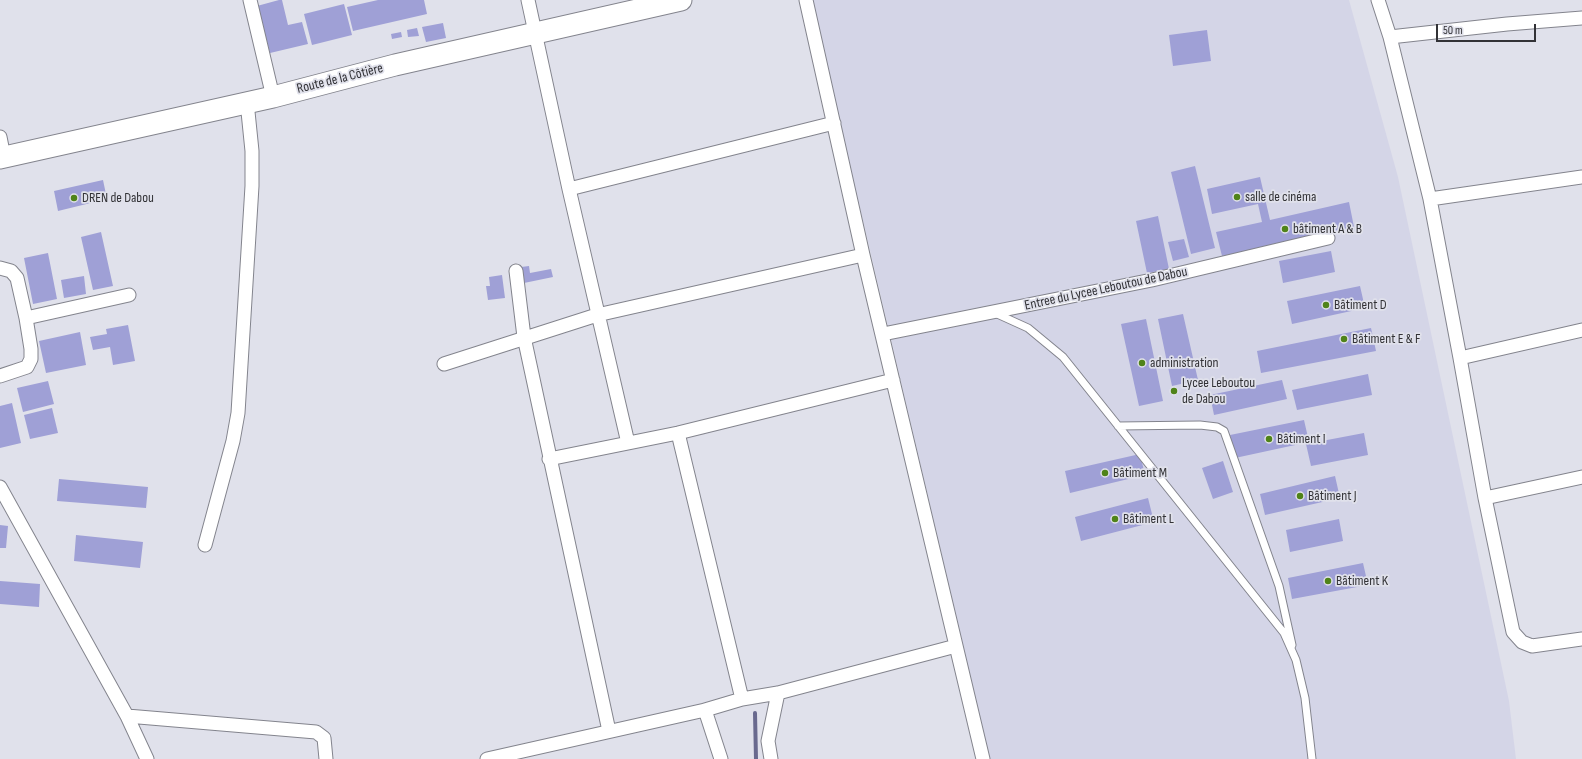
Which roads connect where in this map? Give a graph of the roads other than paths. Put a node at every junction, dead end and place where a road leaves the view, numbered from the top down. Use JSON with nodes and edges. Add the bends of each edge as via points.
{"nodes":[{"id":1,"x":250,"y":0,"type":"edge"},
{"id":2,"x":528,"y":0,"type":"edge"},
{"id":3,"x":806,"y":0,"type":"edge"},
{"id":4,"x":1378,"y":0,"type":"edge"},
{"id":5,"x":675,"y":1,"type":"edge"},
{"id":6,"x":1582,"y":18,"type":"edge"},
{"id":7,"x":535,"y":33,"type":"junction"},
{"id":8,"x":1390,"y":37,"type":"junction"},
{"id":9,"x":273,"y":97,"type":"junction"},
{"id":10,"x":247,"y":102,"type":"junction"},
{"id":11,"x":834,"y":123,"type":"junction"},
{"id":12,"x":1,"y":150,"type":"edge"},
{"id":13,"x":1582,"y":177,"type":"edge"},
{"id":14,"x":569,"y":189,"type":"junction"},
{"id":15,"x":1430,"y":199,"type":"junction"},
{"id":16,"x":1328,"y":238,"type":"dead end"},
{"id":17,"x":863,"y":255,"type":"junction"},
{"id":18,"x":0,"y":268,"type":"edge"},
{"id":19,"x":516,"y":271,"type":"dead end"},
{"id":20,"x":129,"y":295,"type":"dead end"},
{"id":21,"x":993,"y":312,"type":"junction"},
{"id":22,"x":597,"y":316,"type":"junction"},
{"id":23,"x":26,"y":318,"type":"junction"},
{"id":24,"x":1582,"y":330,"type":"edge"},
{"id":25,"x":883,"y":334,"type":"junction"},
{"id":26,"x":524,"y":337,"type":"junction"},
{"id":27,"x":1460,"y":358,"type":"junction"},
{"id":28,"x":444,"y":364,"type":"dead end"},
{"id":29,"x":0,"y":376,"type":"edge"},
{"id":30,"x":893,"y":380,"type":"junction"},
{"id":31,"x":1118,"y":426,"type":"junction"},
{"id":32,"x":678,"y":433,"type":"junction"},
{"id":33,"x":628,"y":444,"type":"junction"},
{"id":34,"x":549,"y":459,"type":"junction"},
{"id":35,"x":1582,"y":477,"type":"edge"},
{"id":36,"x":0,"y":487,"type":"edge"},
{"id":37,"x":1485,"y":498,"type":"junction"},
{"id":38,"x":205,"y":545,"type":"dead end"},
{"id":39,"x":1582,"y":639,"type":"edge"},
{"id":40,"x":956,"y":646,"type":"junction"},
{"id":41,"x":1296,"y":660,"type":"junction"},
{"id":42,"x":778,"y":693,"type":"junction"},
{"id":43,"x":742,"y":700,"type":"junction"},
{"id":44,"x":705,"y":710,"type":"junction"},
{"id":45,"x":127,"y":716,"type":"junction"},
{"id":46,"x":609,"y":731,"type":"junction"},
{"id":47,"x":147,"y":759,"type":"edge"},
{"id":48,"x":326,"y":759,"type":"edge"},
{"id":49,"x":487,"y":759,"type":"edge"},
{"id":50,"x":721,"y":759,"type":"edge"},
{"id":51,"x":771,"y":759,"type":"edge"},
{"id":52,"x":983,"y":759,"type":"edge"},
{"id":53,"x":1312,"y":759,"type":"edge"}],
"edges":[{"from":1,"to":9,"type":"street"},
{"from":2,"to":7,"type":"street"},
{"from":3,"to":11,"type":"street"},
{"from":4,"to":8,"type":"street"},
{"from":5,"to":7,"type":"main road","name":"Route de la Côtière"},
{"from":6,"to":8,"type":"street"},
{"from":7,"to":9,"type":"main road","name":"Route de la Côtière","via":[[395,65]]},
{"from":7,"to":14,"type":"street"},
{"from":8,"to":15,"type":"street"},
{"from":9,"to":10,"type":"main road","name":"Route de la Côtière"},
{"from":10,"to":12,"type":"main road","name":"Route de la Côtière"},
{"from":10,"to":38,"type":"street","via":[[252,151],[252,186],[238,413],[234,441]]},
{"from":11,"to":14,"type":"street"},
{"from":11,"to":17,"type":"street"},
{"from":13,"to":15,"type":"street"},
{"from":14,"to":22,"type":"street"},
{"from":15,"to":27,"type":"street"},
{"from":16,"to":21,"type":"street","name":"Entree du Lycee Leboutou de Dabou","via":[[1152,280]]},
{"from":17,"to":22,"type":"street"},
{"from":17,"to":25,"type":"street"},
{"from":18,"to":23,"type":"street","via":[[11,271],[17,278]]},
{"from":19,"to":26,"type":"street"},
{"from":20,"to":23,"type":"street"},
{"from":21,"to":25,"type":"street","name":"Entree du Lycee Leboutou de Dabou"},
{"from":21,"to":31,"type":"lane","via":[[1028,328],[1063,357]]},
{"from":22,"to":26,"type":"street"},
{"from":22,"to":33,"type":"street"},
{"from":23,"to":29,"type":"street","via":[[31,359],[27,367]]},
{"from":24,"to":27,"type":"street"},
{"from":25,"to":30,"type":"street"},
{"from":26,"to":28,"type":"street"},
{"from":26,"to":34,"type":"street"},
{"from":27,"to":37,"type":"street"},
{"from":30,"to":32,"type":"street"},
{"from":30,"to":40,"type":"street"},
{"from":31,"to":41,"type":"lane","via":[[1284,633]]},
{"from":31,"to":41,"type":"lane","via":[[1200,425],[1217,427],[1224,431],[1280,586]]},
{"from":32,"to":33,"type":"street"},
{"from":32,"to":43,"type":"street"},
{"from":33,"to":34,"type":"street"},
{"from":34,"to":46,"type":"street"},
{"from":35,"to":37,"type":"street"},
{"from":36,"to":45,"type":"street"},
{"from":37,"to":39,"type":"street","via":[[1512,632],[1522,642],[1532,646]]},
{"from":40,"to":42,"type":"street"},
{"from":40,"to":52,"type":"street"},
{"from":41,"to":53,"type":"lane","via":[[1305,698]]},
{"from":42,"to":43,"type":"street"},
{"from":42,"to":51,"type":"street","via":[[768,741]]},
{"from":43,"to":44,"type":"street"},
{"from":44,"to":46,"type":"street"},
{"from":44,"to":50,"type":"street"},
{"from":45,"to":47,"type":"street"},
{"from":45,"to":48,"type":"street","via":[[316,732],[324,738]]},
{"from":46,"to":49,"type":"street"}]}
